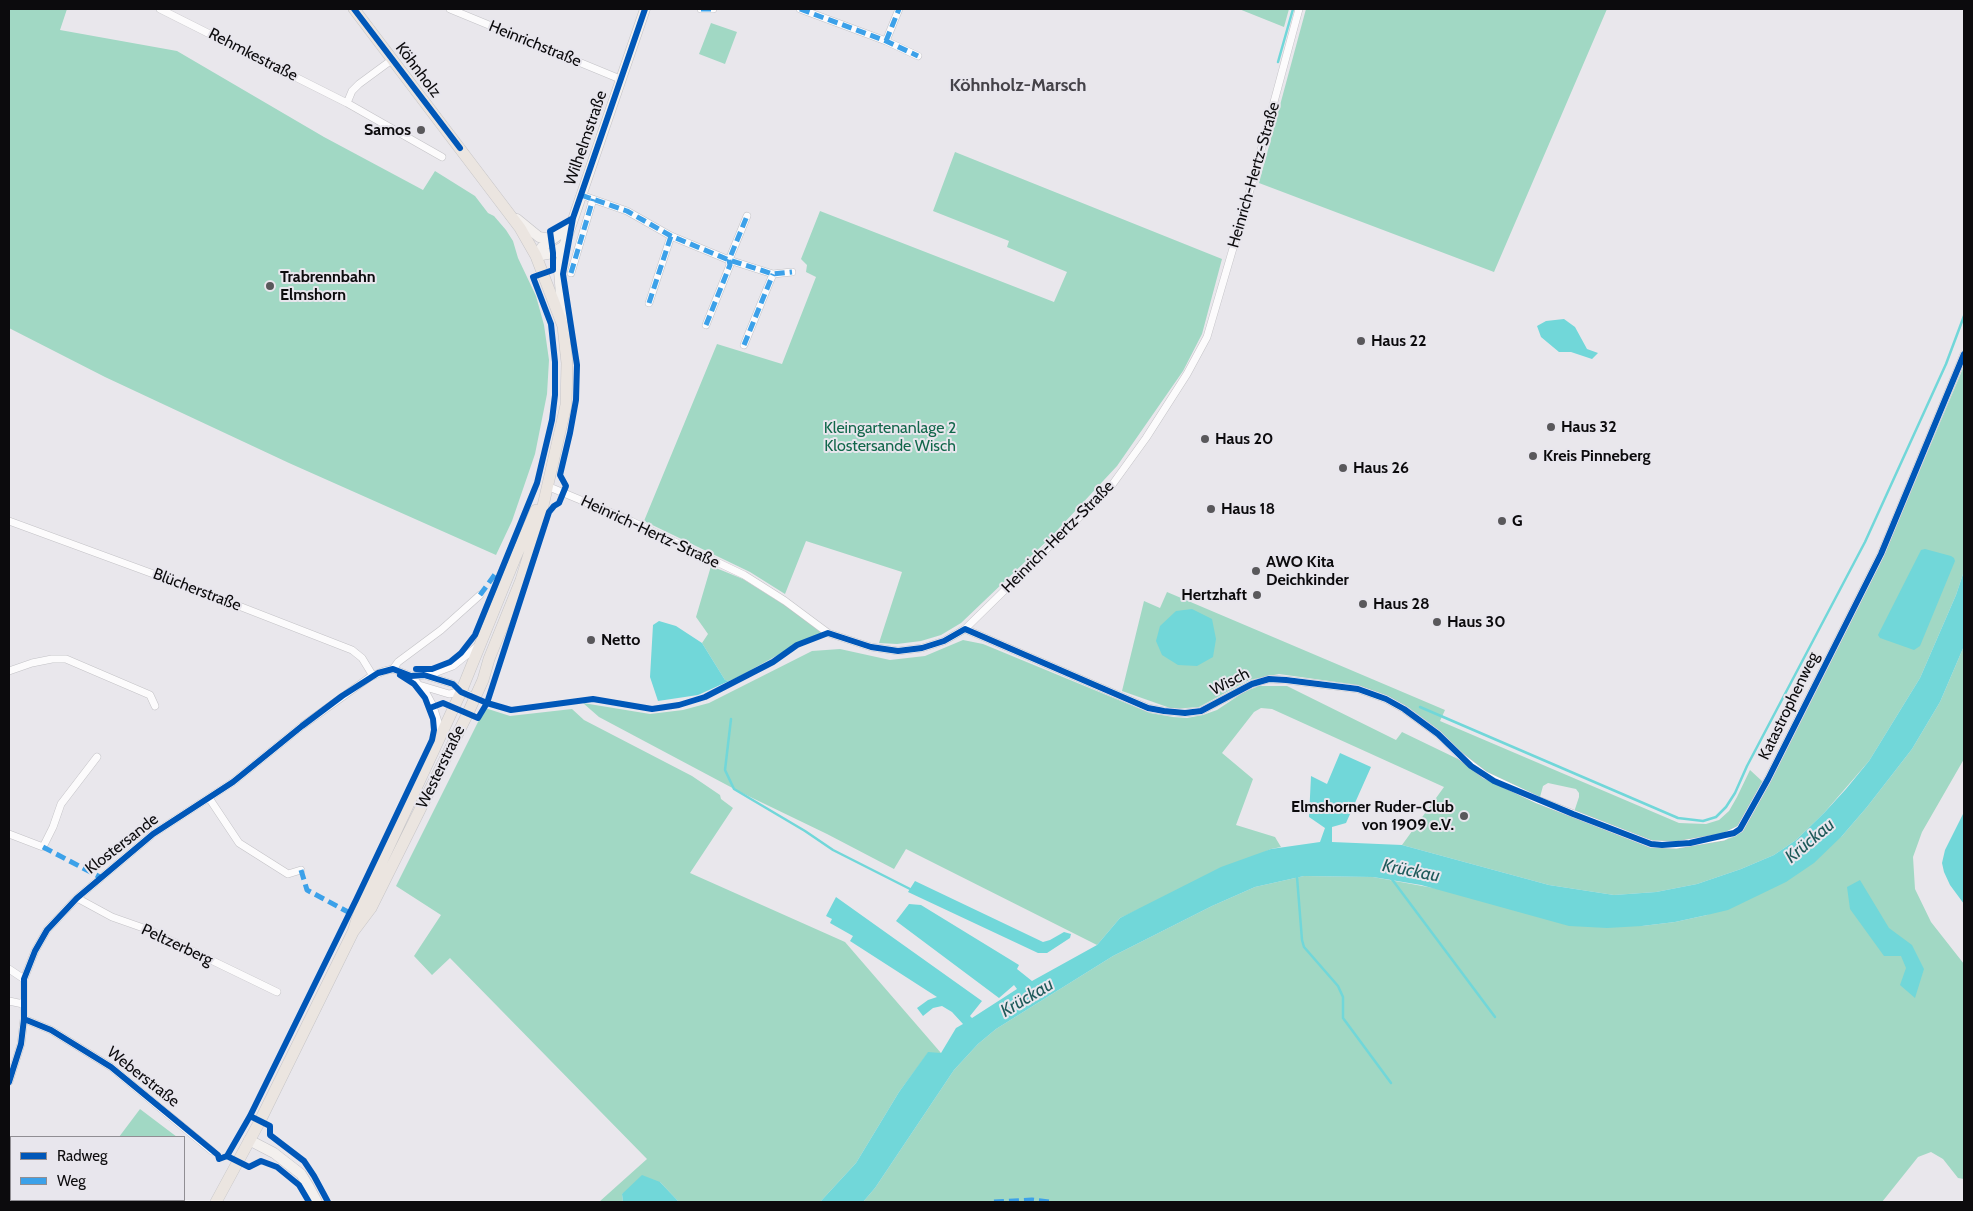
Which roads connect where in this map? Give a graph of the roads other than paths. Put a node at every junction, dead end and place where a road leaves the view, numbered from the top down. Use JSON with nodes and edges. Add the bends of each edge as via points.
{"nodes":[{"id":1,"x":160,"y":9,"type":"edge"},
{"id":2,"x":355,"y":9,"type":"edge"},
{"id":3,"x":450,"y":9,"type":"edge"},
{"id":4,"x":645,"y":9,"type":"edge"},
{"id":5,"x":700,"y":9,"type":"edge"},
{"id":6,"x":713,"y":9,"type":"edge"},
{"id":7,"x":800,"y":9,"type":"edge"},
{"id":8,"x":899,"y":9,"type":"edge"},
{"id":9,"x":1299,"y":9,"type":"edge"},
{"id":10,"x":886,"y":41,"type":"junction"},
{"id":11,"x":918,"y":56,"type":"dead end"},
{"id":12,"x":393,"y":59,"type":"junction"},
{"id":13,"x":620,"y":78,"type":"junction"},
{"id":14,"x":347,"y":102,"type":"junction"},
{"id":15,"x":442,"y":157,"type":"dead end"},
{"id":16,"x":581,"y":195,"type":"junction"},
{"id":17,"x":593,"y":199,"type":"junction"},
{"id":18,"x":505,"y":207,"type":"junction"},
{"id":19,"x":747,"y":216,"type":"dead end"},
{"id":20,"x":574,"y":218,"type":"junction"},
{"id":21,"x":671,"y":236,"type":"junction"},
{"id":22,"x":551,"y":239,"type":"junction"},
{"id":23,"x":564,"y":246,"type":"junction"},
{"id":24,"x":536,"y":256,"type":"junction"},
{"id":25,"x":729,"y":260,"type":"junction"},
{"id":26,"x":792,"y":272,"type":"dead end"},
{"id":27,"x":571,"y":273,"type":"dead end"},
{"id":28,"x":773,"y":274,"type":"junction"},
{"id":29,"x":649,"y":303,"type":"dead end"},
{"id":30,"x":563,"y":326,"type":"junction"},
{"id":31,"x":706,"y":326,"type":"dead end"},
{"id":32,"x":744,"y":345,"type":"dead end"},
{"id":33,"x":1964,"y":354,"type":"edge"},
{"id":34,"x":547,"y":486,"type":"junction"},
{"id":35,"x":9,"y":520,"type":"edge"},
{"id":36,"x":480,"y":595,"type":"dead end"},
{"id":37,"x":965,"y":629,"type":"junction"},
{"id":38,"x":482,"y":642,"type":"junction"},
{"id":39,"x":9,"y":669,"type":"edge"},
{"id":40,"x":393,"y":669,"type":"junction"},
{"id":41,"x":424,"y":675,"type":"junction"},
{"id":42,"x":373,"y":676,"type":"junction"},
{"id":43,"x":411,"y":676,"type":"junction"},
{"id":44,"x":419,"y":684,"type":"junction"},
{"id":45,"x":462,"y":692,"type":"junction"},
{"id":46,"x":475,"y":698,"type":"junction"},
{"id":47,"x":155,"y":706,"type":"dead end"},
{"id":48,"x":439,"y":742,"type":"junction"},
{"id":49,"x":97,"y":757,"type":"dead end"},
{"id":50,"x":1494,"y":781,"type":"joint"},
{"id":51,"x":209,"y":798,"type":"junction"},
{"id":52,"x":9,"y":834,"type":"edge"},
{"id":53,"x":301,"y":870,"type":"dead end"},
{"id":54,"x":77,"y":898,"type":"junction"},
{"id":55,"x":353,"y":932,"type":"junction"},
{"id":56,"x":9,"y":969,"type":"edge"},
{"id":57,"x":24,"y":979,"type":"junction"},
{"id":58,"x":277,"y":992,"type":"dead end"},
{"id":59,"x":9,"y":1000,"type":"edge"},
{"id":60,"x":23,"y":1004,"type":"junction"},
{"id":61,"x":24,"y":1019,"type":"junction"},
{"id":62,"x":9,"y":1082,"type":"edge"},
{"id":63,"x":250,"y":1140,"type":"junction"},
{"id":64,"x":212,"y":1151,"type":"dead end"},
{"id":65,"x":216,"y":1202,"type":"edge"},
{"id":66,"x":316,"y":1202,"type":"edge"}],
"edges":[{"from":1,"to":14,"type":"street","name":"Rehmkestraße"},
{"from":2,"to":12,"type":"main road","name":"Köhnholz"},
{"from":3,"to":13,"type":"street","name":"Heinrichstraße"},
{"from":4,"to":13,"type":"main road","name":"Wilhelmstraße"},
{"from":5,"to":6,"type":"street"},
{"from":7,"to":10,"type":"street"},
{"from":8,"to":10,"type":"street"},
{"from":9,"to":37,"type":"street","name":"Heinrich-Hertz-Straße","via":[[1207,337],[1188,374],[1112,485]]},
{"from":10,"to":11,"type":"street"},
{"from":12,"to":14,"type":"street","via":[[359,84]]},
{"from":12,"to":18,"type":"main road","name":"Köhnholz"},
{"from":13,"to":16,"type":"main road","name":"Wilhelmstraße"},
{"from":14,"to":15,"type":"street","name":"Rehmkestraße"},
{"from":16,"to":17,"type":"street"},
{"from":16,"to":20,"type":"main road","name":"Wilhelmstraße"},
{"from":17,"to":21,"type":"street","via":[[627,211]]},
{"from":17,"to":27,"type":"street"},
{"from":18,"to":22,"type":"main road","via":[[526,228],[539,237]]},
{"from":18,"to":24,"type":"main road","name":"Köhnholz"},
{"from":19,"to":25,"type":"street"},
{"from":20,"to":22,"type":"main road","name":"Wilhelmstraße"},
{"from":20,"to":23,"type":"main road","name":"Wilhelmstraße"},
{"from":21,"to":25,"type":"street"},
{"from":21,"to":29,"type":"street"},
{"from":22,"to":24,"type":"main road","name":"Wilhelmstraße"},
{"from":23,"to":24,"type":"main road","via":[[553,253]]},
{"from":23,"to":30,"type":"main road","name":"Wilhelmstraße","via":[[559,271]]},
{"from":24,"to":30,"type":"main road","name":"Köhnholz"},
{"from":25,"to":28,"type":"street"},
{"from":25,"to":31,"type":"street","via":[[730,265]]},
{"from":26,"to":28,"type":"street"},
{"from":28,"to":32,"type":"street"},
{"from":30,"to":34,"type":"main road","name":"Köhnholz","via":[[567,363],[566,405]]},
{"from":33,"to":50,"type":"street","name":"Katastrophenweg","via":[[1881,554],[1740,829],[1723,837],[1690,843],[1651,844]]},
{"from":34,"to":37,"type":"street","name":"Heinrich-Hertz-Straße","via":[[631,521],[744,575],[828,633],[871,647],[898,651],[930,646]]},
{"from":34,"to":38,"type":"main road","name":"Westerstraße"},
{"from":34,"to":46,"type":"main road","name":"Westerstraße","via":[[524,572]]},
{"from":35,"to":42,"type":"street","name":"Blücherstraße","via":[[352,650],[362,658]]},
{"from":36,"to":40,"type":"street","name":"Klostersande"},
{"from":37,"to":50,"type":"street","name":"Wisch","via":[[1164,712],[1201,712],[1252,684],[1269,679],[1358,689],[1404,709],[1438,734],[1471,766]]},
{"from":38,"to":41,"type":"street","via":[[452,666]]},
{"from":38,"to":45,"type":"main road","name":"Westerstraße"},
{"from":39,"to":47,"type":"street","via":[[66,659],[150,695]]},
{"from":40,"to":42,"type":"street","name":"Klostersande"},
{"from":40,"to":43,"type":"street"},
{"from":41,"to":43,"type":"street"},
{"from":41,"to":45,"type":"street","via":[[453,684]]},
{"from":42,"to":51,"type":"street","name":"Klostersande"},
{"from":43,"to":44,"type":"street"},
{"from":44,"to":45,"type":"street","via":[[449,694]]},
{"from":44,"to":48,"type":"street","via":[[436,712]]},
{"from":45,"to":46,"type":"street"},
{"from":45,"to":48,"type":"main road","name":"Westerstraße"},
{"from":46,"to":55,"type":"main road","name":"Westerstraße","via":[[371,908]]},
{"from":48,"to":55,"type":"main road","name":"Westerstraße","via":[[362,904]]},
{"from":49,"to":52,"type":"street","via":[[61,804],[43,847]]},
{"from":51,"to":53,"type":"street","via":[[239,843],[288,874]]},
{"from":51,"to":54,"type":"street","name":"Klostersande","via":[[153,834]]},
{"from":54,"to":57,"type":"street","name":"Klostersande","via":[[47,930]]},
{"from":54,"to":58,"type":"street","name":"Peltzerberg","via":[[112,918],[149,930]]},
{"from":55,"to":63,"type":"main road","name":"Westerstraße"},
{"from":56,"to":57,"type":"street"},
{"from":57,"to":60,"type":"street","name":"Klostersande"},
{"from":59,"to":60,"type":"street"},
{"from":60,"to":61,"type":"street","name":"Klostersande"},
{"from":61,"to":62,"type":"street","name":"Klostersande"},
{"from":61,"to":64,"type":"street","name":"Weberstraße","via":[[51,1030],[111,1067]]},
{"from":63,"to":65,"type":"main road","name":"Westerstraße"},
{"from":63,"to":66,"type":"main road","via":[[274,1153],[300,1174]]}]}
